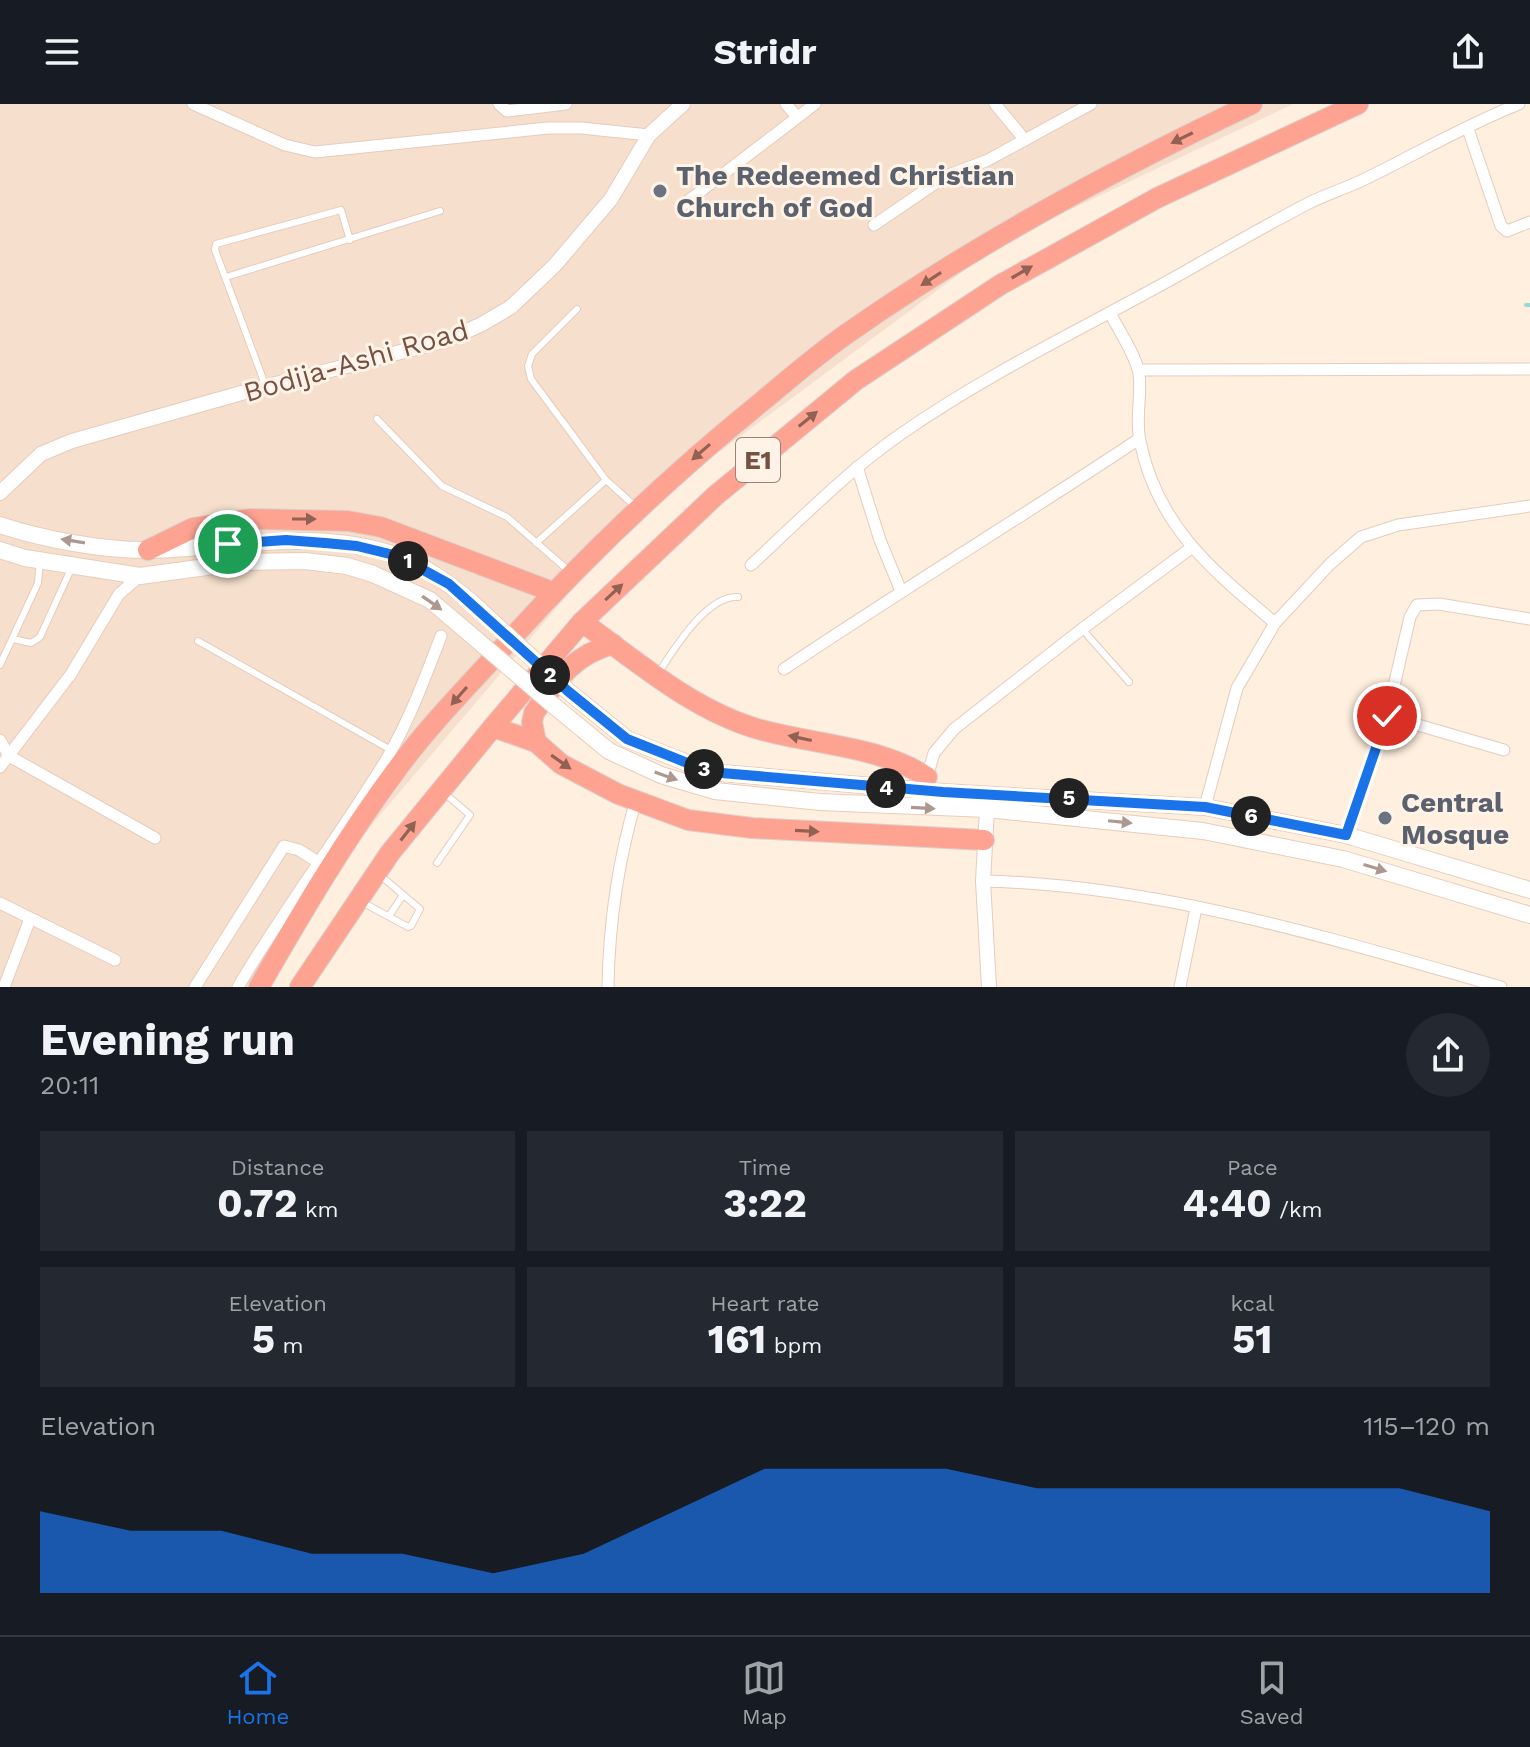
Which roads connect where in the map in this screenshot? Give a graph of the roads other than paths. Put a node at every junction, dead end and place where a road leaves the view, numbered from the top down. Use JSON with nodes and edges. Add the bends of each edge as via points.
{"nodes":[{"id":1,"x":193,"y":104,"type":"edge"},
{"id":2,"x":499,"y":104,"type":"edge"},
{"id":3,"x":566,"y":104,"type":"edge"},
{"id":4,"x":683,"y":104,"type":"edge"},
{"id":5,"x":786,"y":104,"type":"edge"},
{"id":6,"x":815,"y":104,"type":"edge"},
{"id":7,"x":995,"y":104,"type":"edge"},
{"id":8,"x":1091,"y":104,"type":"edge"},
{"id":9,"x":1252,"y":104,"type":"edge"},
{"id":10,"x":1358,"y":104,"type":"edge"},
{"id":11,"x":1519,"y":104,"type":"edge"},
{"id":12,"x":797,"y":117,"type":"junction"},
{"id":13,"x":1468,"y":129,"type":"junction"},
{"id":14,"x":649,"y":135,"type":"junction"},
{"id":15,"x":1025,"y":140,"type":"junction"},
{"id":16,"x":684,"y":204,"type":"dead end"},
{"id":17,"x":440,"y":211,"type":"dead end"},
{"id":18,"x":1530,"y":222,"type":"edge"},
{"id":19,"x":874,"y":225,"type":"dead end"},
{"id":20,"x":350,"y":240,"type":"junction"},
{"id":21,"x":226,"y":277,"type":"junction"},
{"id":22,"x":577,"y":309,"type":"dead end"},
{"id":23,"x":1110,"y":313,"type":"junction"},
{"id":24,"x":1530,"y":369,"type":"edge"},
{"id":25,"x":1139,"y":370,"type":"junction"},
{"id":26,"x":267,"y":388,"type":"junction"},
{"id":27,"x":377,"y":419,"type":"dead end"},
{"id":28,"x":1139,"y":439,"type":"junction"},
{"id":29,"x":857,"y":467,"type":"junction"},
{"id":30,"x":606,"y":480,"type":"junction"},
{"id":31,"x":0,"y":493,"type":"edge"},
{"id":32,"x":1530,"y":506,"type":"edge"},
{"id":33,"x":638,"y":508,"type":"junction"},
{"id":34,"x":0,"y":525,"type":"edge"},
{"id":35,"x":536,"y":543,"type":"junction"},
{"id":36,"x":1191,"y":548,"type":"junction"},
{"id":37,"x":0,"y":550,"type":"edge"},
{"id":38,"x":148,"y":550,"type":"junction"},
{"id":39,"x":40,"y":560,"type":"junction"},
{"id":40,"x":751,"y":565,"type":"dead end"},
{"id":41,"x":74,"y":566,"type":"junction"},
{"id":42,"x":572,"y":574,"type":"junction"},
{"id":43,"x":140,"y":576,"type":"junction"},
{"id":44,"x":901,"y":591,"type":"junction"},
{"id":45,"x":553,"y":592,"type":"junction"},
{"id":46,"x":738,"y":597,"type":"dead end"},
{"id":47,"x":1530,"y":619,"type":"edge"},
{"id":48,"x":582,"y":622,"type":"junction"},
{"id":49,"x":1275,"y":623,"type":"junction"},
{"id":50,"x":1082,"y":629,"type":"junction"},
{"id":51,"x":441,"y":636,"type":"dead end"},
{"id":52,"x":13,"y":639,"type":"junction"},
{"id":53,"x":198,"y":641,"type":"dead end"},
{"id":54,"x":613,"y":644,"type":"junction"},
{"id":55,"x":0,"y":665,"type":"edge"},
{"id":56,"x":784,"y":669,"type":"dead end"},
{"id":57,"x":657,"y":675,"type":"junction"},
{"id":58,"x":1129,"y":682,"type":"dead end"},
{"id":59,"x":1387,"y":716,"type":"junction"},
{"id":60,"x":493,"y":727,"type":"junction"},
{"id":61,"x":0,"y":740,"type":"edge"},
{"id":62,"x":536,"y":742,"type":"junction"},
{"id":63,"x":391,"y":750,"type":"junction"},
{"id":64,"x":1504,"y":750,"type":"dead end"},
{"id":65,"x":9,"y":756,"type":"junction"},
{"id":66,"x":0,"y":767,"type":"edge"},
{"id":67,"x":927,"y":777,"type":"junction"},
{"id":68,"x":440,"y":790,"type":"junction"},
{"id":69,"x":943,"y":792,"type":"junction"},
{"id":70,"x":636,"y":800,"type":"junction"},
{"id":71,"x":1205,"y":807,"type":"junction"},
{"id":72,"x":987,"y":809,"type":"junction"},
{"id":73,"x":1318,"y":829,"type":"junction"},
{"id":74,"x":1346,"y":835,"type":"junction"},
{"id":75,"x":155,"y":838,"type":"dead end"},
{"id":76,"x":984,"y":840,"type":"junction"},
{"id":77,"x":1312,"y":852,"type":"junction"},
{"id":78,"x":318,"y":862,"type":"junction"},
{"id":79,"x":437,"y":863,"type":"dead end"},
{"id":80,"x":376,"y":872,"type":"junction"},
{"id":81,"x":983,"y":881,"type":"junction"},
{"id":82,"x":1530,"y":890,"type":"edge"},
{"id":83,"x":403,"y":895,"type":"junction"},
{"id":84,"x":357,"y":900,"type":"junction"},
{"id":85,"x":0,"y":903,"type":"edge"},
{"id":86,"x":1196,"y":908,"type":"junction"},
{"id":87,"x":1530,"y":915,"type":"edge"},
{"id":88,"x":389,"y":916,"type":"junction"},
{"id":89,"x":30,"y":919,"type":"junction"},
{"id":90,"x":115,"y":960,"type":"dead end"},
{"id":91,"x":4,"y":987,"type":"edge"},
{"id":92,"x":195,"y":987,"type":"edge"},
{"id":93,"x":238,"y":987,"type":"edge"},
{"id":94,"x":259,"y":987,"type":"edge"},
{"id":95,"x":300,"y":987,"type":"edge"},
{"id":96,"x":608,"y":987,"type":"edge"},
{"id":97,"x":989,"y":987,"type":"edge"},
{"id":98,"x":1180,"y":987,"type":"edge"},
{"id":99,"x":1501,"y":987,"type":"edge"}],
"edges":[{"from":1,"to":14,"type":"street","via":[[285,145],[315,152],[548,128]]},
{"from":2,"to":3,"type":"street","via":[[507,111]]},
{"from":4,"to":14,"type":"street","name":"Bodija-Ashi Road"},
{"from":5,"to":12,"type":"street"},
{"from":6,"to":12,"type":"street"},
{"from":7,"to":15,"type":"street"},
{"from":8,"to":15,"type":"street"},
{"from":9,"to":33,"type":"highway","number":"E1","one_way":true,"via":[[1113,172],[874,316],[740,419]]},
{"from":48,"to":10,"type":"highway","number":"E1","one_way":true,"via":[[734,480],[856,380],[951,316],[1118,218]]},
{"from":11,"to":13,"type":"street"},
{"from":12,"to":16,"type":"street"},
{"from":13,"to":18,"type":"street","via":[[1501,226],[1507,231]]},
{"from":13,"to":23,"type":"street","via":[[1311,202]]},
{"from":14,"to":26,"type":"street","name":"Bodija-Ashi Road","via":[[611,199],[511,307],[447,340]]},
{"from":15,"to":19,"type":"street","via":[[946,176]]},
{"from":17,"to":20,"type":"lane"},
{"from":20,"to":21,"type":"lane"},
{"from":20,"to":21,"type":"lane","via":[[341,210],[224,241],[215,250]]},
{"from":21,"to":26,"type":"lane"},
{"from":22,"to":30,"type":"lane","via":[[532,354],[528,366],[531,379]]},
{"from":23,"to":25,"type":"street"},
{"from":23,"to":29,"type":"street","via":[[998,372]]},
{"from":24,"to":25,"type":"street"},
{"from":25,"to":28,"type":"street"},
{"from":26,"to":31,"type":"street","name":"Bodija-Ashi Road","via":[[52,449]]},
{"from":27,"to":35,"type":"lane","via":[[442,486],[495,510]]},
{"from":28,"to":36,"type":"street","via":[[1158,493]]},
{"from":28,"to":44,"type":"street"},
{"from":29,"to":40,"type":"street"},
{"from":29,"to":44,"type":"street"},
{"from":30,"to":33,"type":"lane"},
{"from":30,"to":35,"type":"lane"},
{"from":32,"to":49,"type":"street","via":[[1398,525],[1361,537]]},
{"from":33,"to":42,"type":"highway","number":"E1"},
{"from":38,"to":34,"type":"main road","one_way":true,"via":[[29,534]]},
{"from":35,"to":42,"type":"lane"},
{"from":36,"to":49,"type":"street"},
{"from":36,"to":50,"type":"street"},
{"from":37,"to":39,"type":"main road"},
{"from":38,"to":45,"type":"highway","one_way":true,"via":[[193,528],[250,519],[348,521],[381,527]]},
{"from":38,"to":69,"type":"main road","bridge":true,"via":[[286,540],[357,546],[398,556],[449,584],[627,739],[710,772]]},
{"from":39,"to":41,"type":"main road"},
{"from":39,"to":52,"type":"lane","via":[[38,583]]},
{"from":41,"to":43,"type":"main road"},
{"from":41,"to":52,"type":"lane","via":[[40,637],[31,643]]},
{"from":42,"to":45,"type":"highway","number":"E1"},
{"from":43,"to":65,"type":"street","via":[[119,594],[71,674]]},
{"from":43,"to":72,"type":"main road","one_way":true,"bridge":true,"via":[[243,562],[347,566],[430,600],[609,751],[661,775],[715,791],[820,802]]},
{"from":44,"to":56,"type":"street"},
{"from":45,"to":94,"type":"highway","number":"E1","one_way":true,"via":[[397,769],[319,882]]},
{"from":46,"to":57,"type":"lane","via":[[725,598],[706,612]]},
{"from":47,"to":59,"type":"street","via":[[1417,605]]},
{"from":48,"to":54,"type":"highway"},
{"from":48,"to":60,"type":"highway","number":"E1"},
{"from":49,"to":71,"type":"street","via":[[1237,688]]},
{"from":50,"to":58,"type":"lane"},
{"from":50,"to":67,"type":"street","via":[[942,740]]},
{"from":51,"to":63,"type":"street"},
{"from":52,"to":55,"type":"lane"},
{"from":53,"to":63,"type":"lane"},
{"from":54,"to":57,"type":"highway"},
{"from":54,"to":62,"type":"highway","via":[[594,649],[567,667],[534,713]]},
{"from":67,"to":57,"type":"highway","one_way":true,"via":[[909,765],[745,724],[682,694]]},
{"from":59,"to":64,"type":"street"},
{"from":59,"to":74,"type":"street"},
{"from":60,"to":62,"type":"highway"},
{"from":60,"to":68,"type":"highway","number":"E1"},
{"from":61,"to":65,"type":"street"},
{"from":62,"to":70,"type":"highway","one_way":true,"via":[[561,764]]},
{"from":63,"to":78,"type":"street"},
{"from":65,"to":66,"type":"street"},
{"from":65,"to":75,"type":"street"},
{"from":67,"to":69,"type":"street"},
{"from":68,"to":79,"type":"lane","via":[[470,815]]},
{"from":80,"to":68,"type":"highway","number":"E1","one_way":true},
{"from":69,"to":71,"type":"main road"},
{"from":70,"to":76,"type":"highway","one_way":true,"via":[[688,820],[752,828]]},
{"from":70,"to":96,"type":"street","via":[[612,914]]},
{"from":71,"to":73,"type":"main road"},
{"from":72,"to":76,"type":"street"},
{"from":72,"to":77,"type":"main road","one_way":true,"via":[[1203,831]]},
{"from":73,"to":74,"type":"main road"},
{"from":73,"to":77,"type":"main road"},
{"from":74,"to":82,"type":"main road"},
{"from":76,"to":81,"type":"street"},
{"from":77,"to":87,"type":"main road","one_way":true},
{"from":78,"to":92,"type":"street","via":[[284,846]]},
{"from":78,"to":93,"type":"street"},
{"from":80,"to":83,"type":"lane"},
{"from":80,"to":84,"type":"highway","number":"E1"},
{"from":81,"to":86,"type":"street","via":[[1091,887]]},
{"from":81,"to":97,"type":"street"},
{"from":83,"to":88,"type":"lane"},
{"from":83,"to":88,"type":"lane","via":[[421,912],[408,927]]},
{"from":84,"to":88,"type":"lane"},
{"from":84,"to":95,"type":"highway","number":"E1"},
{"from":85,"to":89,"type":"street"},
{"from":86,"to":98,"type":"street"},
{"from":86,"to":99,"type":"street"},
{"from":89,"to":90,"type":"street"},
{"from":89,"to":91,"type":"street"}]}
